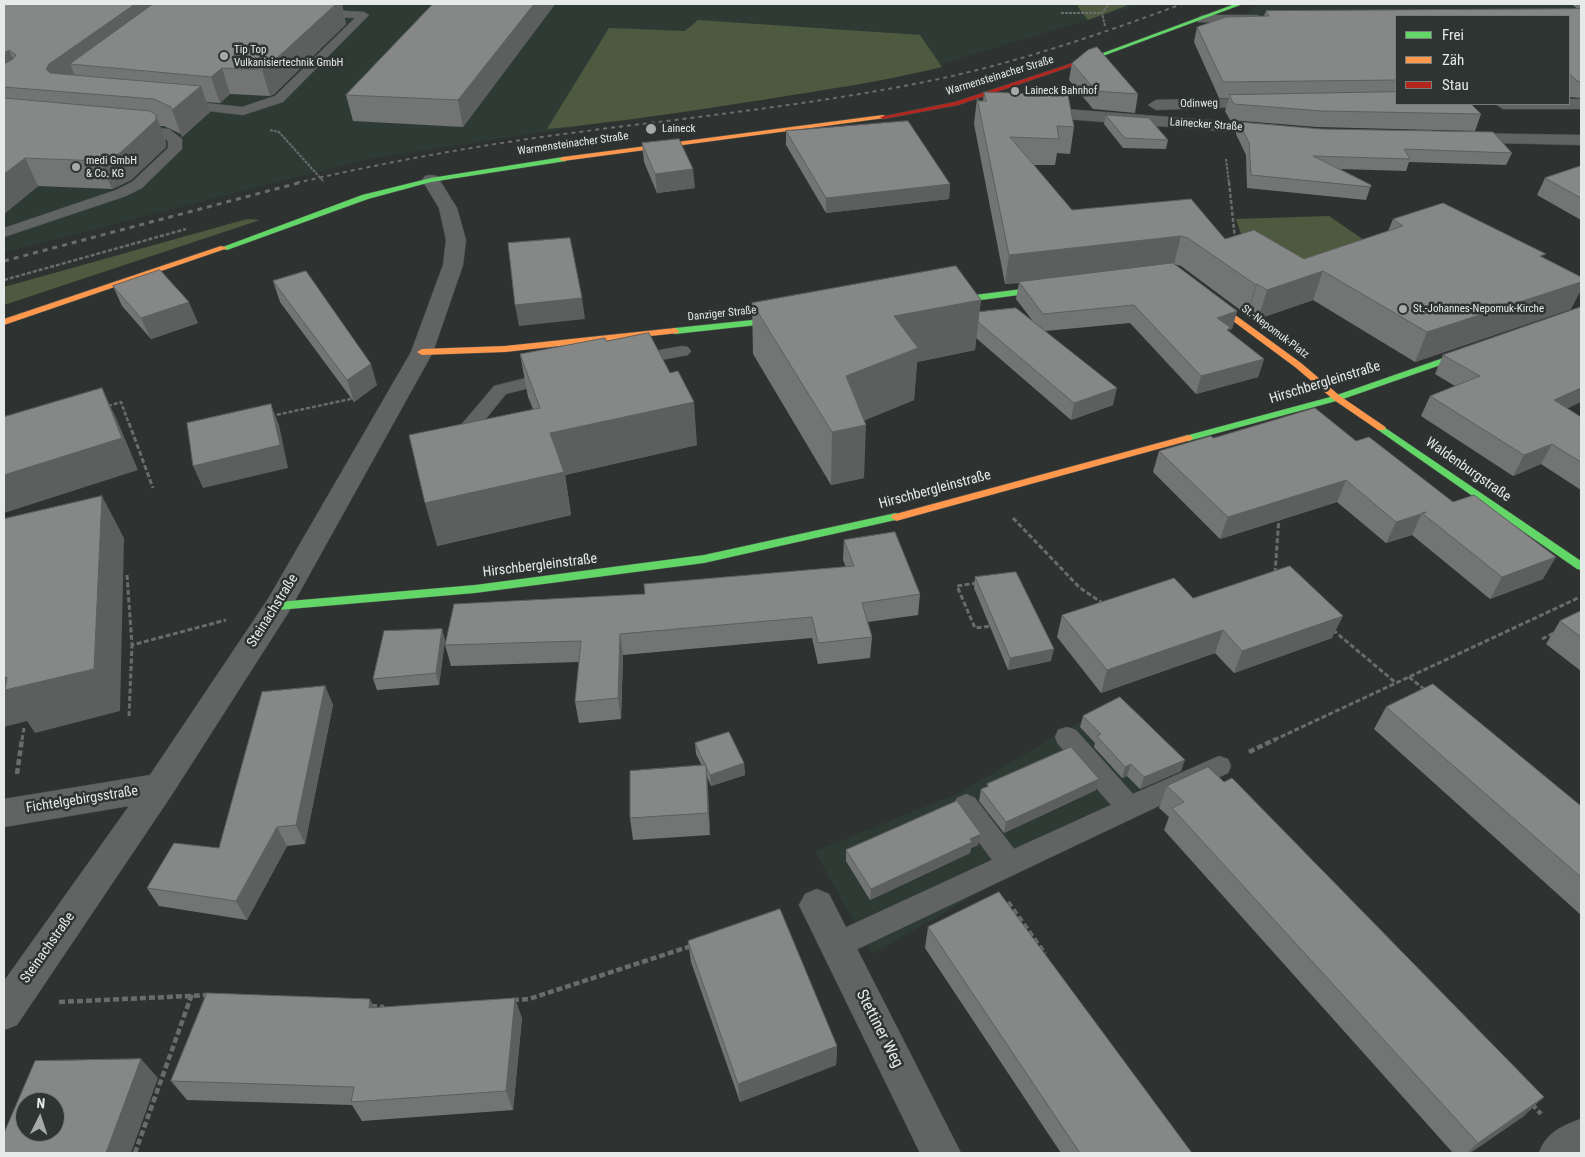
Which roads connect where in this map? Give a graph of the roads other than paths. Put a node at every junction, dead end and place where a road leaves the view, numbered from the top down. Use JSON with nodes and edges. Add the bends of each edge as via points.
{"nodes":[{"id":1,"x":279,"y":4,"type":"edge"},
{"id":2,"x":1240,"y":4,"type":"edge"},
{"id":3,"x":1203,"y":19,"type":"junction"},
{"id":4,"x":1274,"y":19,"type":"edge"},
{"id":5,"x":984,"y":96,"type":"junction"},
{"id":6,"x":164,"y":103,"type":"edge"},
{"id":7,"x":1278,"y":103,"type":"edge"},
{"id":8,"x":1065,"y":114,"type":"junction"},
{"id":9,"x":117,"y":128,"type":"edge"},
{"id":10,"x":1295,"y":132,"type":"edge"},
{"id":11,"x":1448,"y":138,"type":"edge"},
{"id":12,"x":1581,"y":140,"type":"edge"},
{"id":13,"x":430,"y":180,"type":"junction"},
{"id":14,"x":4,"y":233,"type":"edge"},
{"id":15,"x":1066,"y":286,"type":"edge"},
{"id":16,"x":1196,"y":289,"type":"edge"},
{"id":17,"x":930,"y":303,"type":"edge"},
{"id":18,"x":807,"y":317,"type":"edge"},
{"id":19,"x":4,"y":322,"type":"edge"},
{"id":20,"x":1488,"y":346,"type":"edge"},
{"id":21,"x":682,"y":351,"type":"dead end"},
{"id":22,"x":422,"y":352,"type":"junction"},
{"id":23,"x":614,"y":364,"type":"edge"},
{"id":24,"x":575,"y":372,"type":"edge"},
{"id":25,"x":1337,"y":398,"type":"junction"},
{"id":26,"x":447,"y":454,"type":"edge"},
{"id":27,"x":1581,"y":566,"type":"edge"},
{"id":28,"x":278,"y":606,"type":"junction"},
{"id":29,"x":1067,"y":737,"type":"dead end"},
{"id":30,"x":1219,"y":766,"type":"road end"},
{"id":31,"x":160,"y":787,"type":"junction"},
{"id":32,"x":966,"y":805,"type":"dead end"},
{"id":33,"x":1129,"y":807,"type":"junction"},
{"id":34,"x":7,"y":812,"type":"edge"},
{"id":35,"x":999,"y":869,"type":"junction"},
{"id":36,"x":817,"y":905,"type":"dead end"},
{"id":37,"x":837,"y":945,"type":"junction"},
{"id":38,"x":7,"y":1007,"type":"edge"},
{"id":39,"x":941,"y":1153,"type":"edge"}],
"edges":[{"from":1,"to":6,"type":"lane","via":[[295,11],[364,15],[279,99],[244,111]]},
{"from":2,"to":3,"type":"street","name":"Warmensteinacher Straße"},
{"from":3,"to":4,"type":"street"},
{"from":3,"to":5,"type":"street","name":"Warmensteinacher Straße"},
{"from":5,"to":8,"type":"street","name":"Lainecker Straße","via":[[1016,106]]},
{"from":5,"to":13,"type":"street","name":"Warmensteinacher Straße","via":[[869,119],[591,154]]},
{"from":7,"to":8,"type":"street","name":"Odinweg","via":[[1075,107]]},
{"from":8,"to":10,"type":"street","name":"Lainecker Straße"},
{"from":9,"to":14,"type":"lane","via":[[164,132],[175,139],[175,150],[137,185],[121,193]]},
{"from":11,"to":12,"type":"street"},
{"from":13,"to":19,"type":"street","name":"Warmensteinacher Straße","via":[[366,197],[166,269]]},
{"from":13,"to":22,"type":"street","name":"Steinachstraße","via":[[448,208],[456,240],[453,265]]},
{"from":15,"to":17,"type":"street"},
{"from":16,"to":25,"type":"street","name":"St.-Nepomuk-Platz"},
{"from":18,"to":22,"type":"street","name":"Danziger Straße","via":[[505,349]]},
{"from":20,"to":25,"type":"street","name":"Hirschbergleinstraße"},
{"from":21,"to":23,"type":"lane"},
{"from":22,"to":28,"type":"street","name":"Steinachstraße"},
{"from":24,"to":26,"type":"lane","via":[[500,390]]},
{"from":25,"to":27,"type":"street","name":"Waldenburgstraße"},
{"from":25,"to":28,"type":"street","name":"Hirschbergleinstraße","via":[[908,514],[695,561],[475,590]]},
{"from":28,"to":31,"type":"street","name":"Steinachstraße"},
{"from":29,"to":33,"type":"lane"},
{"from":30,"to":33,"type":"lane"},
{"from":31,"to":34,"type":"street","name":"Fichtelgebirgsstraße"},
{"from":31,"to":38,"type":"street","name":"Steinachstraße"},
{"from":32,"to":35,"type":"lane"},
{"from":33,"to":35,"type":"lane"},
{"from":35,"to":37,"type":"lane"},
{"from":36,"to":37,"type":"street","name":"Stettiner Weg"},
{"from":37,"to":39,"type":"street","name":"Stettiner Weg"}]}
